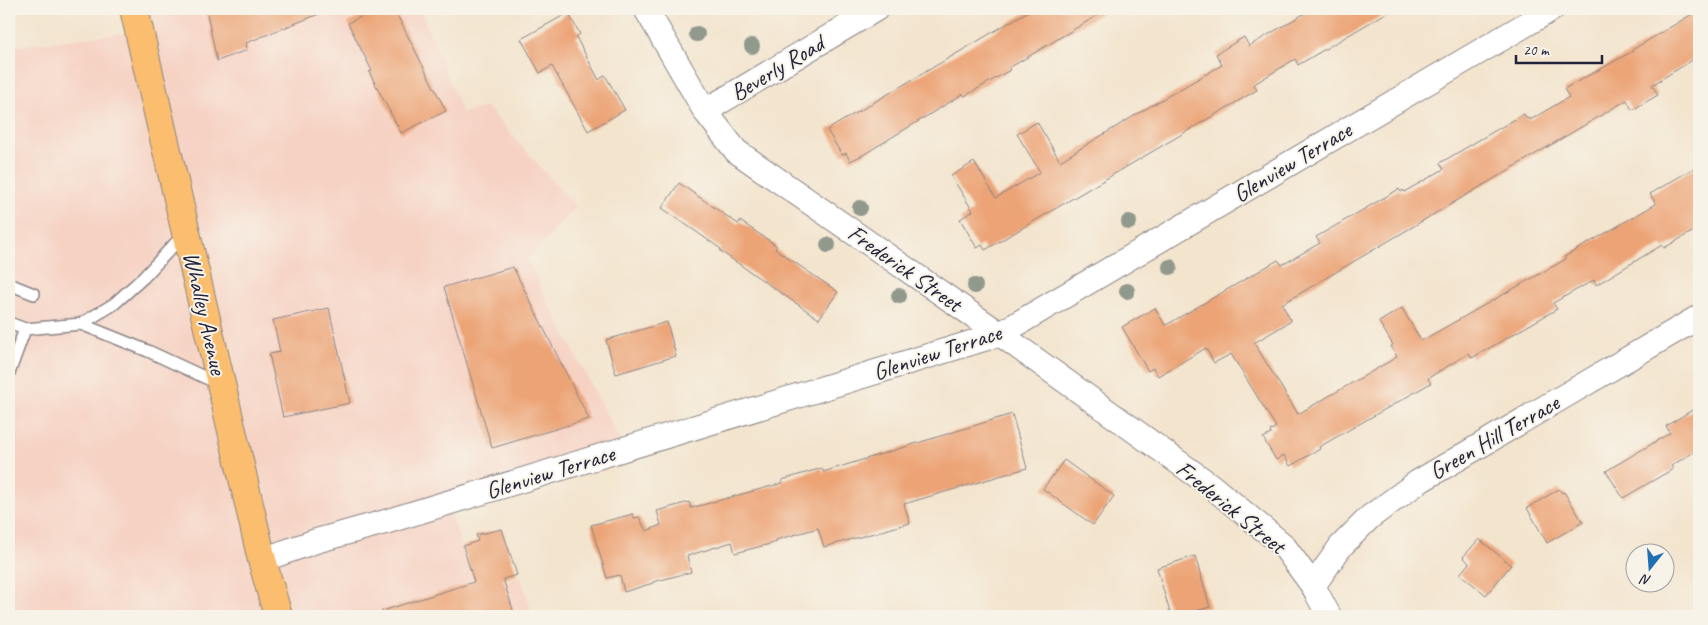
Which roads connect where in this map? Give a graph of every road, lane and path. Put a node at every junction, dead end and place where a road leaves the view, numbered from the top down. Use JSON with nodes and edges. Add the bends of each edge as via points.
{"nodes":[{"id":1,"x":134,"y":9,"type":"edge"},
{"id":2,"x":646,"y":9,"type":"edge"},
{"id":3,"x":876,"y":9,"type":"edge"},
{"id":4,"x":1552,"y":9,"type":"edge"},
{"id":5,"x":705,"y":111,"type":"junction"},
{"id":6,"x":186,"y":232,"type":"junction"},
{"id":7,"x":9,"y":284,"type":"edge"},
{"id":8,"x":34,"y":294,"type":"dead end"},
{"id":9,"x":1699,"y":317,"type":"edge"},
{"id":10,"x":9,"y":323,"type":"edge"},
{"id":11,"x":81,"y":324,"type":"junction"},
{"id":12,"x":25,"y":329,"type":"junction"},
{"id":13,"x":1000,"y":334,"type":"junction"},
{"id":14,"x":9,"y":373,"type":"edge"},
{"id":15,"x":222,"y":385,"type":"junction"},
{"id":16,"x":262,"y":560,"type":"junction"},
{"id":17,"x":1319,"y":606,"type":"edge"},
{"id":18,"x":278,"y":616,"type":"edge"}],
"edges":[{"from":1,"to":6,"type":"main road","name":"Whalley Avenue"},
{"from":2,"to":5,"type":"street","name":"Frederick Street"},
{"from":3,"to":5,"type":"street","name":"Beverly Road"},
{"from":4,"to":13,"type":"street","name":"Glenview Terrace"},
{"from":5,"to":13,"type":"street","name":"Frederick Street","via":[[736,151]]},
{"from":6,"to":11,"type":"lane","via":[[114,304]]},
{"from":6,"to":15,"type":"main road","name":"Whalley Avenue"},
{"from":7,"to":8,"type":"lane"},
{"from":9,"to":17,"type":"street","name":"Green Hill Terrace","via":[[1418,482],[1370,517],[1341,546]]},
{"from":10,"to":12,"type":"lane"},
{"from":11,"to":12,"type":"lane"},
{"from":11,"to":15,"type":"lane"},
{"from":12,"to":14,"type":"lane"},
{"from":13,"to":16,"type":"street","name":"Glenview Terrace"},
{"from":13,"to":17,"type":"street","name":"Frederick Street","via":[[1210,485],[1283,544]]},
{"from":15,"to":16,"type":"main road","name":"Whalley Avenue"},
{"from":16,"to":18,"type":"main road","name":"Whalley Avenue"}]}
